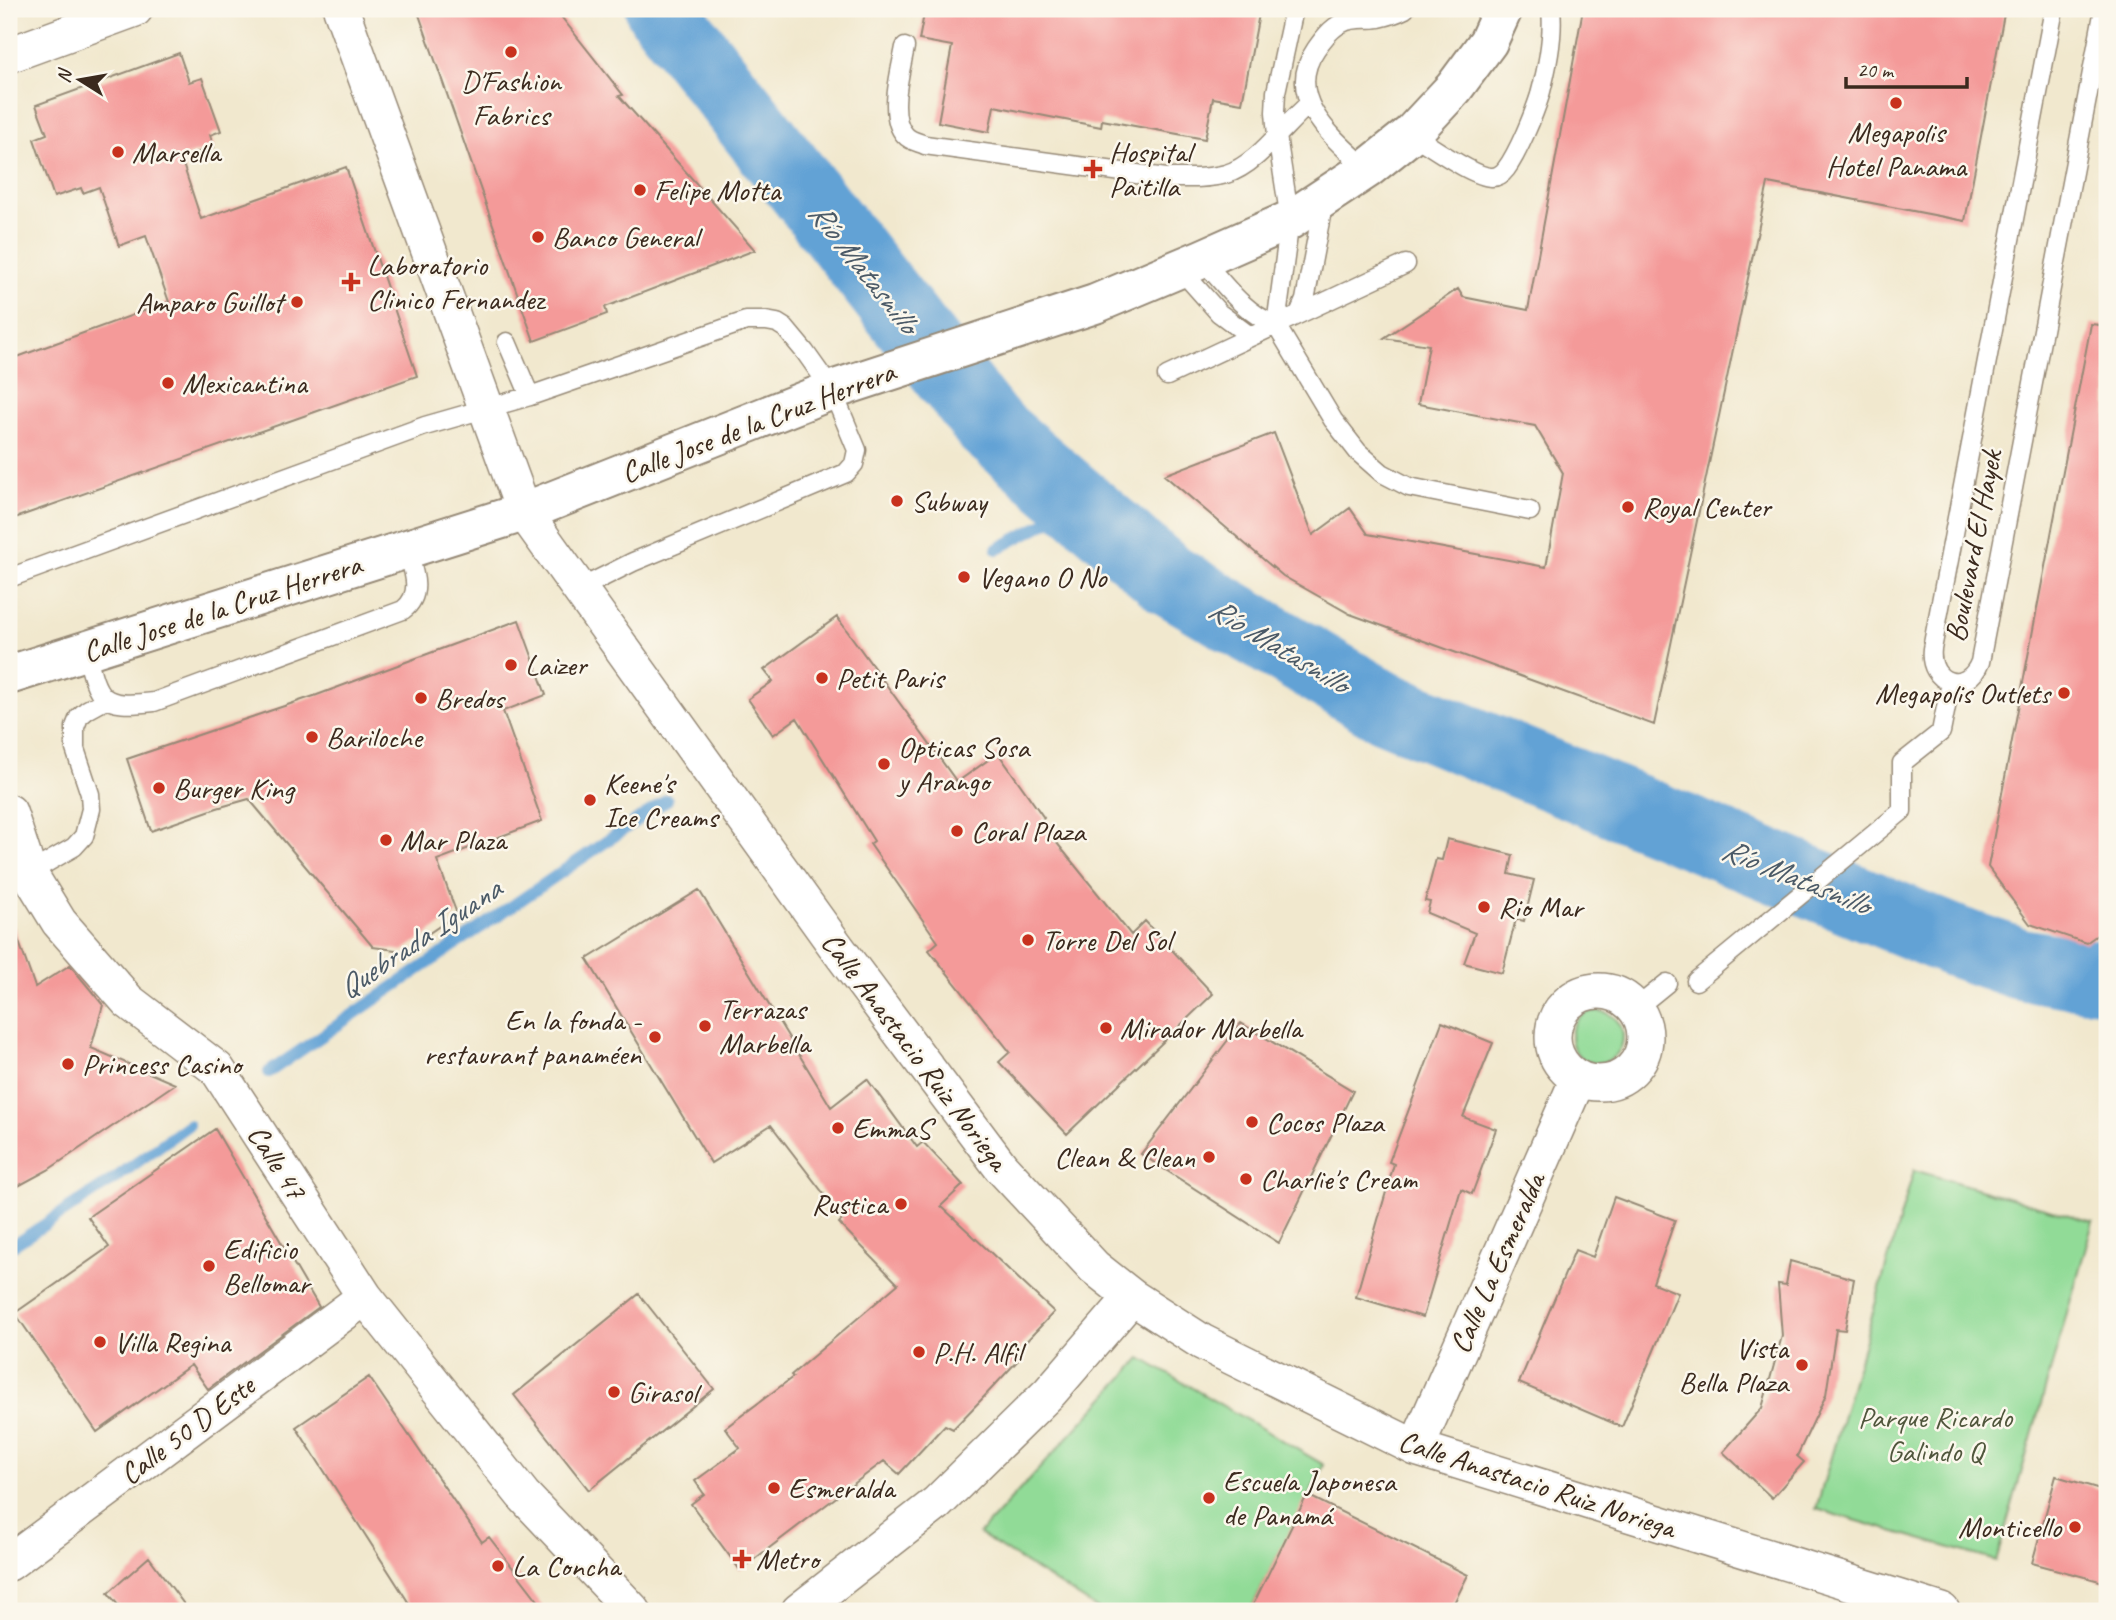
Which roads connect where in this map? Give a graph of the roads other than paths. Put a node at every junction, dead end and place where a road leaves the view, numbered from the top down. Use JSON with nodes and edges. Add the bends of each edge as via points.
{"nodes":[{"id":1,"x":135,"y":9,"type":"edge"},
{"id":2,"x":341,"y":9,"type":"edge"},
{"id":3,"x":1294,"y":9,"type":"edge"},
{"id":4,"x":1405,"y":9,"type":"edge"},
{"id":5,"x":1503,"y":9,"type":"edge"},
{"id":6,"x":1551,"y":9,"type":"edge"},
{"id":7,"x":2054,"y":9,"type":"edge"},
{"id":8,"x":2104,"y":9,"type":"edge"},
{"id":9,"x":1334,"y":17,"type":"edge"},
{"id":10,"x":905,"y":47,"type":"dead end"},
{"id":11,"x":9,"y":55,"type":"edge"},
{"id":12,"x":1309,"y":104,"type":"junction"},
{"id":13,"x":1411,"y":134,"type":"junction"},
{"id":14,"x":1277,"y":136,"type":"junction"},
{"id":15,"x":1367,"y":169,"type":"junction"},
{"id":16,"x":1325,"y":197,"type":"junction"},
{"id":17,"x":1290,"y":219,"type":"junction"},
{"id":18,"x":1191,"y":264,"type":"junction"},
{"id":19,"x":1406,"y":264,"type":"dead end"},
{"id":20,"x":1299,"y":314,"type":"junction"},
{"id":21,"x":1276,"y":325,"type":"junction"},
{"id":22,"x":1250,"y":336,"type":"junction"},
{"id":23,"x":507,"y":342,"type":"dead end"},
{"id":24,"x":1167,"y":376,"type":"dead end"},
{"id":25,"x":841,"y":387,"type":"junction"},
{"id":26,"x":530,"y":396,"type":"junction"},
{"id":27,"x":486,"y":409,"type":"junction"},
{"id":28,"x":1530,"y":511,"type":"dead end"},
{"id":29,"x":524,"y":512,"type":"junction"},
{"id":30,"x":407,"y":549,"type":"junction"},
{"id":31,"x":9,"y":578,"type":"edge"},
{"id":32,"x":579,"y":589,"type":"junction"},
{"id":33,"x":86,"y":651,"type":"junction"},
{"id":34,"x":9,"y":675,"type":"edge"},
{"id":35,"x":1951,"y":682,"type":"junction"},
{"id":36,"x":107,"y":699,"type":"junction"},
{"id":37,"x":9,"y":812,"type":"edge"},
{"id":38,"x":29,"y":873,"type":"junction"},
{"id":39,"x":1696,"y":981,"type":"dead end"},
{"id":40,"x":1667,"y":983,"type":"dead end"},
{"id":41,"x":1635,"y":1009,"type":"junction"},
{"id":42,"x":1578,"y":1079,"type":"junction"},
{"id":43,"x":365,"y":1297,"type":"junction"},
{"id":44,"x":1132,"y":1297,"type":"junction"},
{"id":45,"x":1416,"y":1448,"type":"junction"},
{"id":46,"x":9,"y":1563,"type":"edge"},
{"id":47,"x":633,"y":1611,"type":"edge"},
{"id":48,"x":799,"y":1611,"type":"edge"},
{"id":49,"x":1942,"y":1611,"type":"edge"}],
"edges":[{"from":1,"to":11,"type":"street"},
{"from":2,"to":27,"type":"street","name":"Calle Anastacio Ruiz Noriega"},
{"from":3,"to":14,"type":"lane","via":[[1276,92]]},
{"from":4,"to":9,"type":"lane","via":[[1380,18]]},
{"from":5,"to":13,"type":"street","name":"Calle Jose de la Cruz Herrera","via":[[1488,42]]},
{"from":6,"to":13,"type":"lane","via":[[1550,46],[1539,95],[1500,175],[1475,173]]},
{"from":7,"to":35,"type":"lane","name":"Boulevard El Hayek","via":[[1932,649],[1935,671]]},
{"from":8,"to":35,"type":"lane","name":"Boulevard El Hayek","via":[[1980,662],[1971,676]]},
{"from":9,"to":12,"type":"lane","via":[[1306,70]]},
{"from":10,"to":14,"type":"lane","via":[[896,116],[905,135],[925,145],[1198,179],[1229,173],[1253,159]]},
{"from":12,"to":14,"type":"lane"},
{"from":12,"to":15,"type":"lane","via":[[1331,136]]},
{"from":13,"to":15,"type":"street","name":"Calle Jose de la Cruz Herrera"},
{"from":14,"to":17,"type":"lane"},
{"from":15,"to":16,"type":"street","name":"Calle Jose de la Cruz Herrera"},
{"from":16,"to":17,"type":"street","name":"Calle Jose de la Cruz Herrera"},
{"from":16,"to":20,"type":"lane","via":[[1306,300]]},
{"from":17,"to":18,"type":"street","name":"Calle Jose de la Cruz Herrera"},
{"from":17,"to":21,"type":"lane"},
{"from":18,"to":21,"type":"lane"},
{"from":18,"to":22,"type":"lane","via":[[1219,313]]},
{"from":18,"to":25,"type":"street","name":"Calle Jose de la Cruz Herrera","via":[[1095,304]]},
{"from":19,"to":20,"type":"lane"},
{"from":20,"to":21,"type":"lane"},
{"from":21,"to":22,"type":"lane"},
{"from":21,"to":28,"type":"lane","via":[[1333,419],[1358,452],[1382,472],[1409,487]]},
{"from":22,"to":24,"type":"lane"},
{"from":23,"to":26,"type":"lane"},
{"from":25,"to":26,"type":"lane","via":[[785,328],[755,320]]},
{"from":25,"to":29,"type":"street","name":"Calle Jose de la Cruz Herrera"},
{"from":25,"to":32,"type":"lane","via":[[857,450],[846,473]]},
{"from":26,"to":27,"type":"lane"},
{"from":27,"to":29,"type":"street","name":"Calle Anastacio Ruiz Noriega"},
{"from":27,"to":31,"type":"lane","via":[[425,426]]},
{"from":29,"to":30,"type":"street","name":"Calle Jose de la Cruz Herrera"},
{"from":29,"to":32,"type":"street","name":"Calle Anastacio Ruiz Noriega"},
{"from":30,"to":33,"type":"street","name":"Calle Jose de la Cruz Herrera"},
{"from":30,"to":36,"type":"lane","via":[[416,587],[410,605],[403,610],[154,702],[118,704]]},
{"from":32,"to":44,"type":"street","name":"Calle Anastacio Ruiz Noriega","via":[[1001,1167],[1094,1267]]},
{"from":33,"to":34,"type":"street","name":"Calle Jose de la Cruz Herrera"},
{"from":33,"to":36,"type":"lane","via":[[94,682]]},
{"from":35,"to":39,"type":"lane","via":[[1941,732],[1902,762],[1902,811]]},
{"from":36,"to":38,"type":"lane","via":[[87,710],[75,727],[75,749],[90,794],[84,836],[74,847]]},
{"from":37,"to":38,"type":"street","name":"Calle 47"},
{"from":38,"to":43,"type":"street","name":"Calle 47","via":[[59,922],[128,1001],[217,1069]]},
{"from":40,"to":41,"type":"lane"},
{"from":41,"to":42,"type":"street","via":[[1645,1034],[1639,1060],[1619,1079],[1592,1083]]},
{"from":41,"to":42,"type":"street","via":[[1625,999],[1599,991],[1573,999],[1563,1008],[1553,1033],[1554,1047],[1559,1060]]},
{"from":42,"to":45,"type":"street","name":"Calle La Esmeralda"},
{"from":43,"to":46,"type":"street","name":"Calle 50 D Este"},
{"from":43,"to":47,"type":"street","name":"Calle 47","via":[[523,1495]]},
{"from":44,"to":45,"type":"street","name":"Calle Anastacio Ruiz Noriega","via":[[1202,1342]]},
{"from":44,"to":48,"type":"street","via":[[1050,1392],[937,1503]]},
{"from":45,"to":49,"type":"street","name":"Calle Anastacio Ruiz Noriega"}]}
